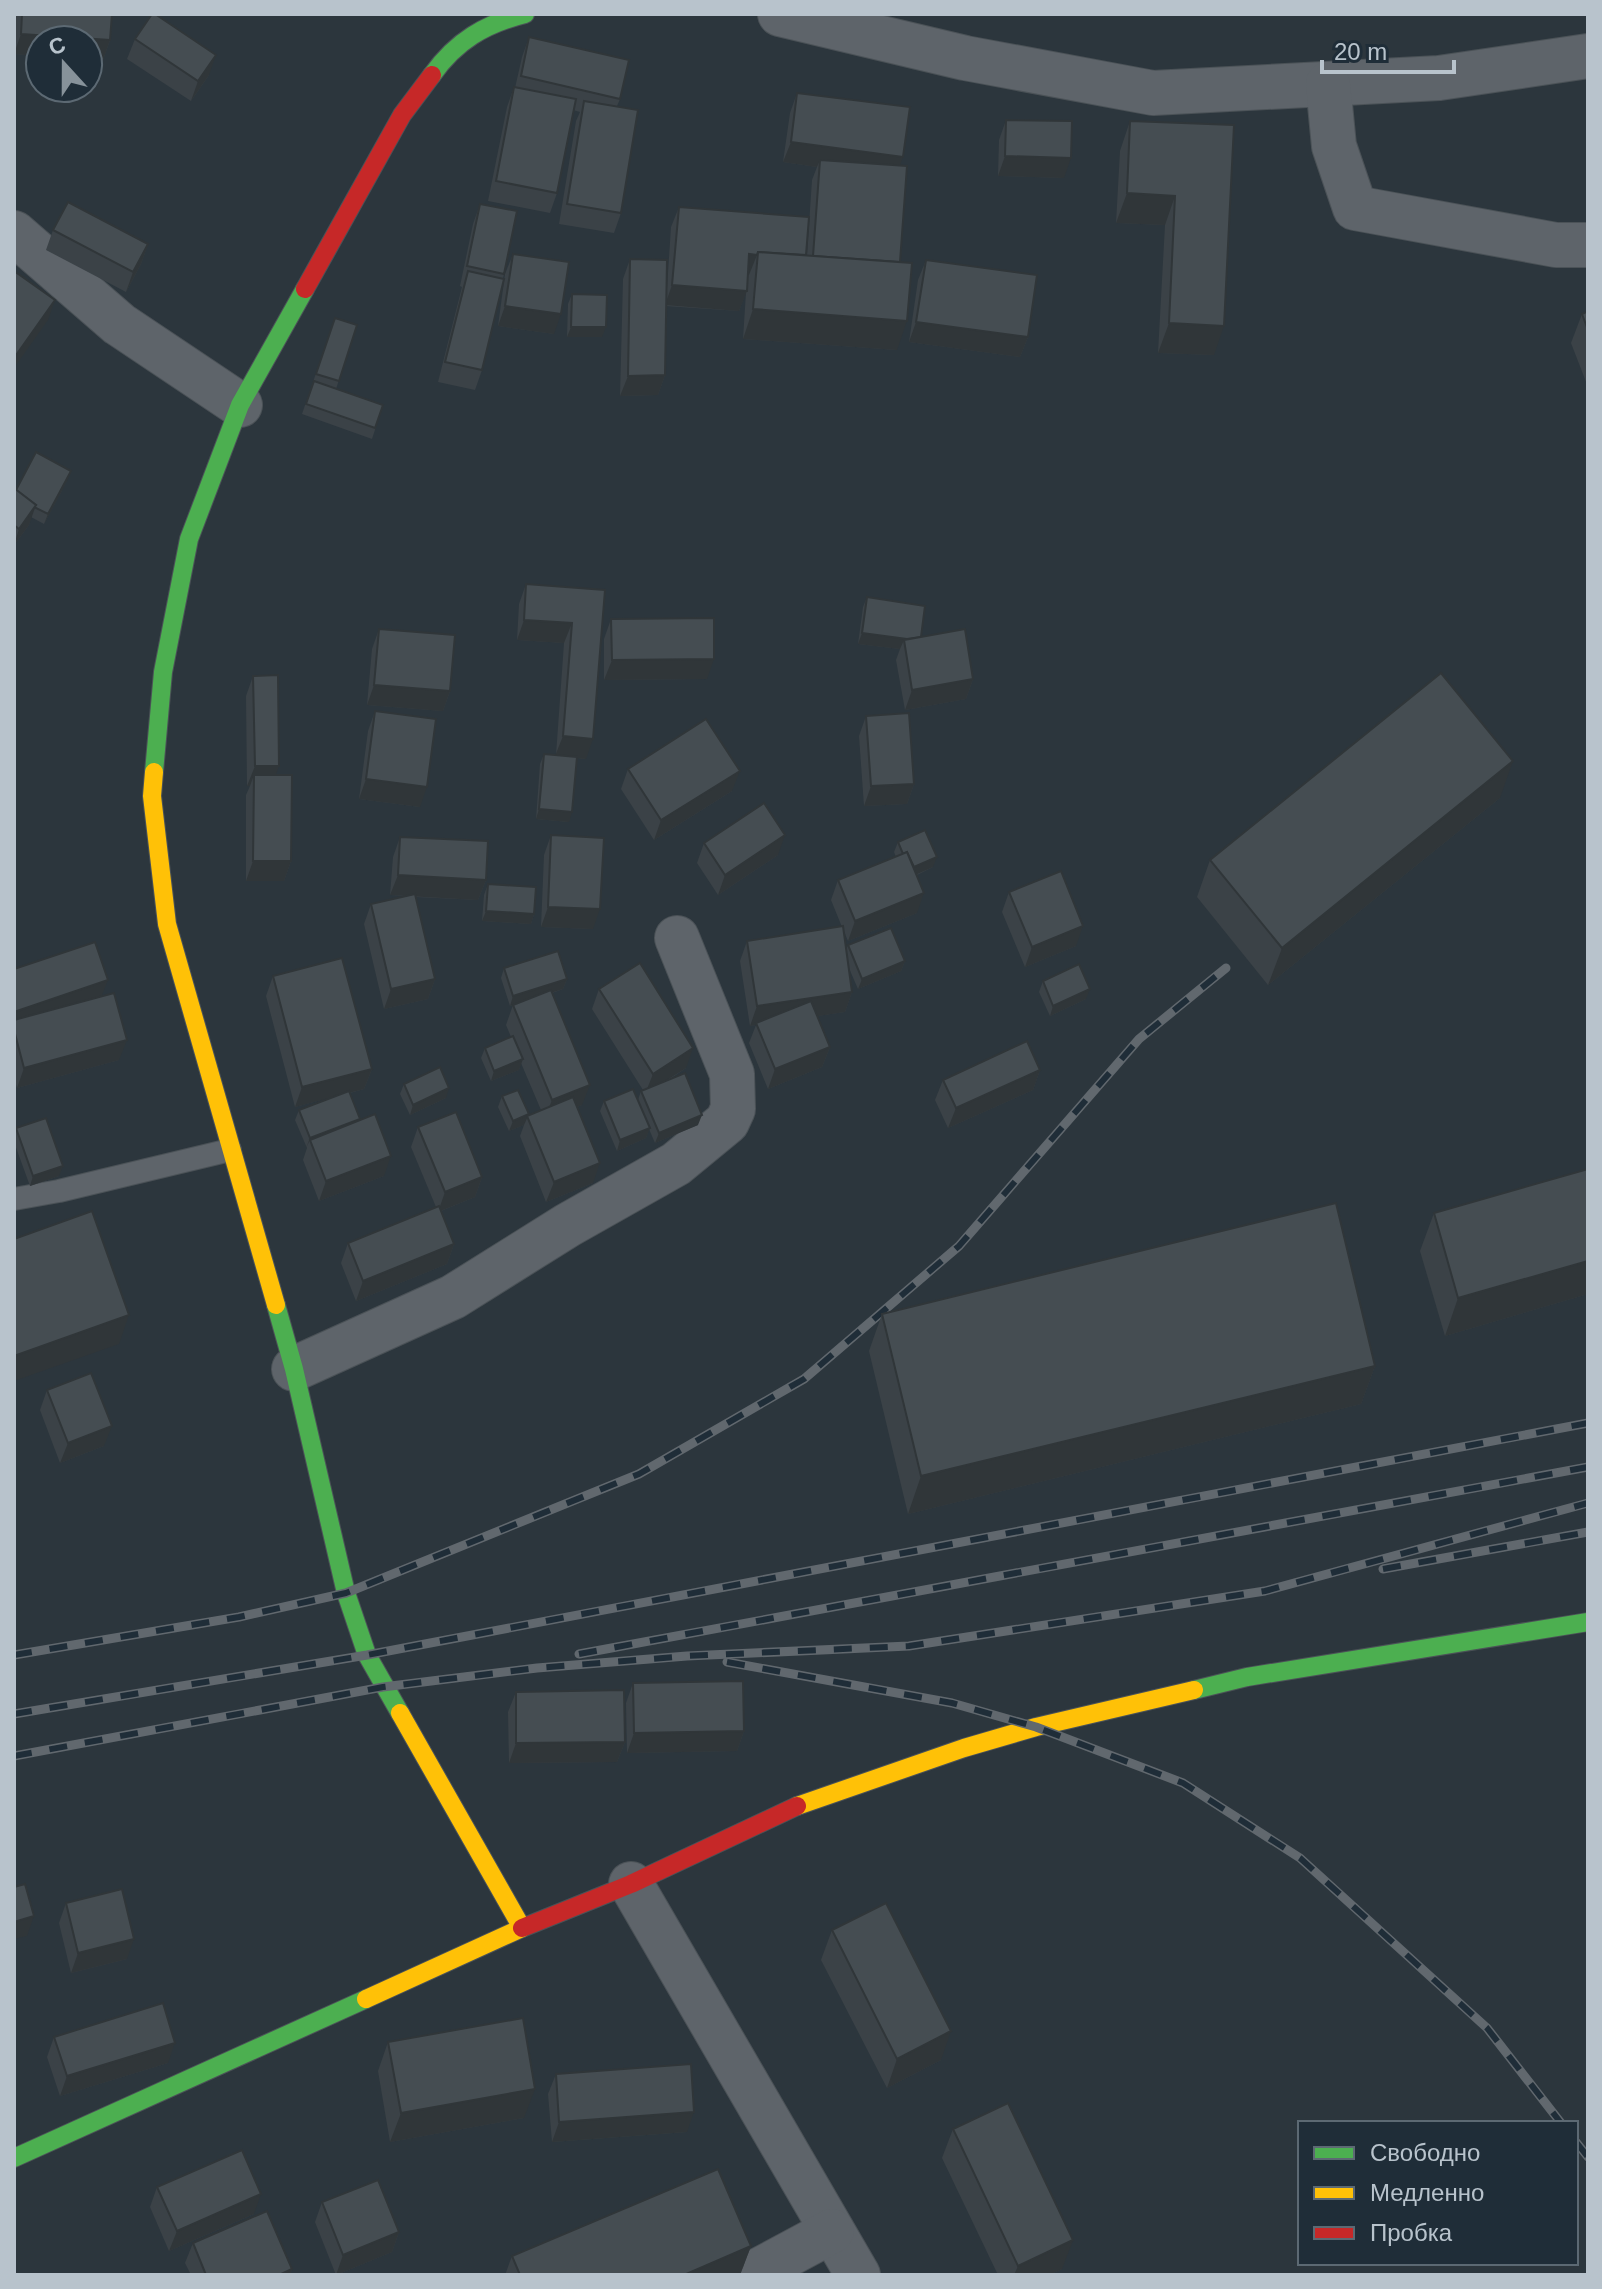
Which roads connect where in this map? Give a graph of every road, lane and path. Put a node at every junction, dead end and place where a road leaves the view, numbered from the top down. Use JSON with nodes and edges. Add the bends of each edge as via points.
{"nodes":[{"id":1,"x":525,"y":14,"type":"edge"},
{"id":2,"x":780,"y":14,"type":"edge"},
{"id":3,"x":1588,"y":56,"type":"edge"},
{"id":4,"x":1328,"y":84,"type":"junction"},
{"id":5,"x":14,"y":233,"type":"edge"},
{"id":6,"x":1588,"y":245,"type":"edge"},
{"id":7,"x":240,"y":405,"type":"junction"},
{"id":8,"x":677,"y":938,"type":"dead end"},
{"id":9,"x":230,"y":1150,"type":"junction"},
{"id":10,"x":14,"y":1199,"type":"edge"},
{"id":11,"x":294,"y":1369,"type":"junction"},
{"id":12,"x":1588,"y":1622,"type":"edge"},
{"id":13,"x":631,"y":1884,"type":"junction"},
{"id":14,"x":522,"y":1928,"type":"junction"},
{"id":15,"x":14,"y":2158,"type":"edge"},
{"id":16,"x":832,"y":2231,"type":"junction"},
{"id":17,"x":750,"y":2275,"type":"edge"},
{"id":18,"x":858,"y":2275,"type":"edge"}],
"edges":[{"from":1,"to":7,"type":"street","via":[[497,21],[449,51],[410,105]]},
{"from":2,"to":4,"type":"street","via":[[965,58],[1153,93]]},
{"from":3,"to":4,"type":"street","via":[[1439,78]]},
{"from":4,"to":6,"type":"street","via":[[1334,146],[1355,208],[1556,245]]},
{"from":5,"to":7,"type":"street","via":[[119,324]]},
{"from":7,"to":9,"type":"street","via":[[189,539],[163,672],[152,796],[167,924]]},
{"from":8,"to":11,"type":"street","via":[[732,1074],[733,1109],[727,1122],[676,1164],[453,1297]]},
{"from":9,"to":10,"type":"lane"},
{"from":9,"to":11,"type":"street"},
{"from":11,"to":14,"type":"street","via":[[346,1593],[367,1655]]},
{"from":12,"to":13,"type":"street","via":[[1247,1677],[1036,1727],[801,1804]]},
{"from":13,"to":14,"type":"street"},
{"from":13,"to":16,"type":"street"},
{"from":14,"to":15,"type":"street"},
{"from":16,"to":17,"type":"street"},
{"from":16,"to":18,"type":"street"}]}
